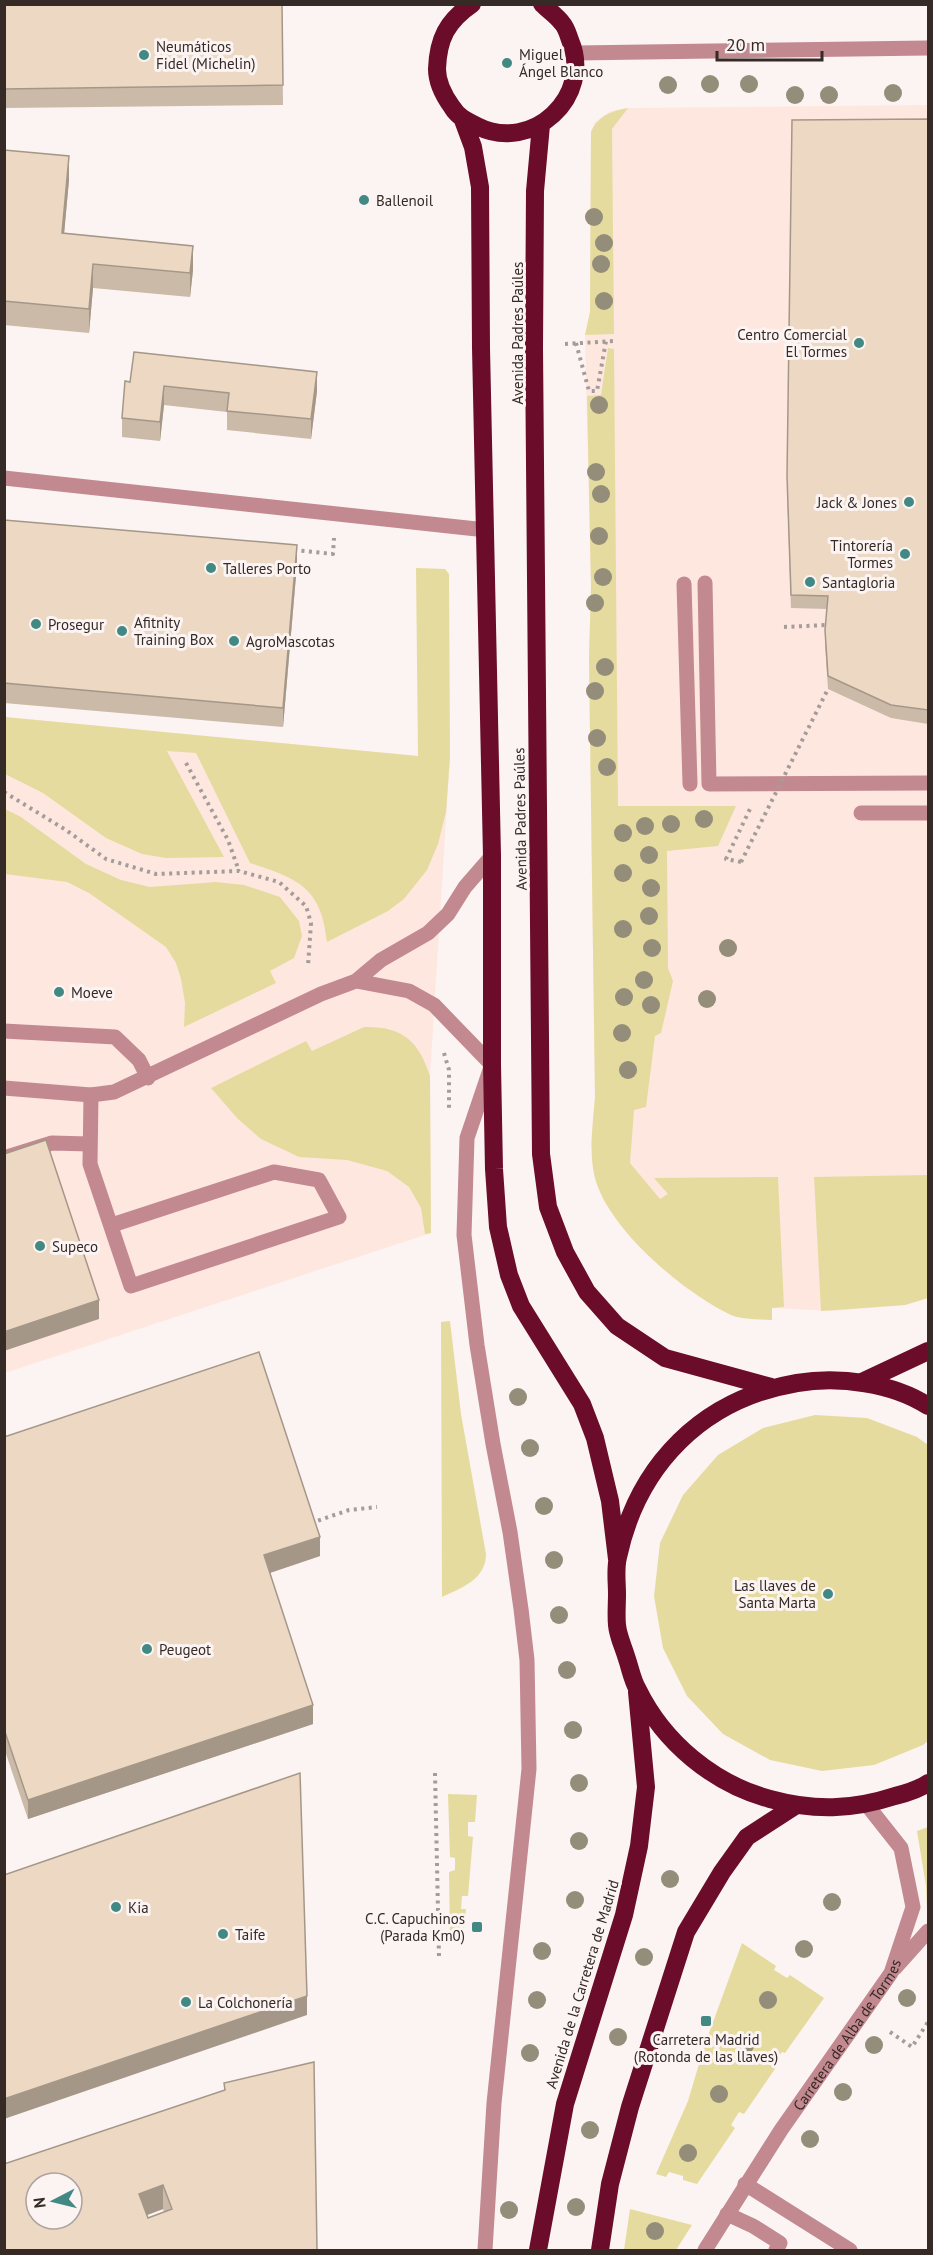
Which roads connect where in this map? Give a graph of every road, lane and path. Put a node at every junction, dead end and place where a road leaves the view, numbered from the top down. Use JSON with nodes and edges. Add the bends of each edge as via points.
{"nodes":[{"id":1,"x":542,"y":4,"type":"edge"},
{"id":2,"x":463,"y":8,"type":"edge"},
{"id":3,"x":928,"y":48,"type":"edge"},
{"id":4,"x":576,"y":53,"type":"junction"},
{"id":5,"x":463,"y":120,"type":"junction"},
{"id":6,"x":542,"y":125,"type":"junction"},
{"id":7,"x":614,"y":341,"type":"dead end"},
{"id":8,"x":606,"y":342,"type":"junction"},
{"id":9,"x":576,"y":343,"type":"junction"},
{"id":10,"x":565,"y":344,"type":"dead end"},
{"id":11,"x":4,"y":478,"type":"edge"},
{"id":12,"x":336,"y":514,"type":"junction"},
{"id":13,"x":486,"y":530,"type":"junction"},
{"id":14,"x":289,"y":550,"type":"edge"},
{"id":15,"x":705,"y":583,"type":"dead end"},
{"id":16,"x":684,"y":584,"type":"dead end"},
{"id":17,"x":827,"y":625,"type":"edge"},
{"id":18,"x":784,"y":627,"type":"dead end"},
{"id":19,"x":832,"y":681,"type":"edge"},
{"id":20,"x":186,"y":763,"type":"dead end"},
{"id":21,"x":928,"y":783,"type":"edge"},
{"id":22,"x":690,"y":784,"type":"dead end"},
{"id":23,"x":761,"y":785,"type":"junction"},
{"id":24,"x":4,"y":792,"type":"edge"},
{"id":25,"x":861,"y":813,"type":"dead end"},
{"id":26,"x":928,"y":813,"type":"edge"},
{"id":27,"x":492,"y":856,"type":"junction"},
{"id":28,"x":239,"y":871,"type":"junction"},
{"id":29,"x":308,"y":966,"type":"dead end"},
{"id":30,"x":356,"y":981,"type":"junction"},
{"id":31,"x":4,"y":1031,"type":"edge"},
{"id":32,"x":442,"y":1046,"type":"dead end"},
{"id":33,"x":492,"y":1065,"type":"junction"},
{"id":34,"x":148,"y":1078,"type":"junction"},
{"id":35,"x":4,"y":1088,"type":"edge"},
{"id":36,"x":91,"y":1095,"type":"junction"},
{"id":37,"x":448,"y":1118,"type":"dead end"},
{"id":38,"x":89,"y":1144,"type":"junction"},
{"id":39,"x":4,"y":1158,"type":"edge"},
{"id":40,"x":112,"y":1225,"type":"junction"},
{"id":41,"x":928,"y":1351,"type":"edge"},
{"id":42,"x":862,"y":1382,"type":"junction"},
{"id":43,"x":771,"y":1387,"type":"junction"},
{"id":44,"x":928,"y":1406,"type":"edge"},
{"id":45,"x":377,"y":1507,"type":"dead end"},
{"id":46,"x":309,"y":1524,"type":"edge"},
{"id":47,"x":617,"y":1559,"type":"junction"},
{"id":48,"x":637,"y":1690,"type":"junction"},
{"id":49,"x":435,"y":1773,"type":"dead end"},
{"id":50,"x":928,"y":1783,"type":"edge"},
{"id":51,"x":867,"y":1805,"type":"junction"},
{"id":52,"x":795,"y":1806,"type":"junction"},
{"id":53,"x":928,"y":1931,"type":"edge"},
{"id":54,"x":439,"y":1957,"type":"dead end"},
{"id":55,"x":891,"y":1972,"type":"junction"},
{"id":56,"x":928,"y":2022,"type":"edge"},
{"id":57,"x":890,"y":2032,"type":"dead end"},
{"id":58,"x":746,"y":2184,"type":"junction"},
{"id":59,"x":727,"y":2214,"type":"junction"},
{"id":60,"x":485,"y":2250,"type":"edge"},
{"id":61,"x":538,"y":2250,"type":"edge"},
{"id":62,"x":600,"y":2250,"type":"edge"},
{"id":63,"x":705,"y":2250,"type":"edge"},
{"id":64,"x":776,"y":2250,"type":"edge"},
{"id":65,"x":850,"y":2250,"type":"edge"}],
"edges":[{"from":1,"to":4,"type":"highway","via":[[563,24]]},
{"from":2,"to":5,"type":"highway","via":[[445,31],[438,51],[437,73],[443,94]]},
{"from":3,"to":4,"type":"street"},
{"from":4,"to":6,"type":"highway","via":[[574,81],[562,106]]},
{"from":5,"to":6,"type":"highway","via":[[488,132],[516,134]]},
{"from":5,"to":13,"type":"highway","name":"Avenida Padres Paúles","via":[[473,147],[480,187]]},
{"from":6,"to":43,"type":"highway","name":"Avenida Padres Paúles","via":[[535,191],[534,348],[541,1154],[548,1207],[565,1252],[587,1292],[617,1326],[665,1358]]},
{"from":7,"to":8,"type":"path"},
{"from":8,"to":9,"type":"path"},
{"from":8,"to":9,"type":"path","via":[[597,391],[589,391]]},
{"from":9,"to":10,"type":"path"},
{"from":11,"to":12,"type":"street"},
{"from":12,"to":13,"type":"street"},
{"from":12,"to":14,"type":"path","via":[[333,554]]},
{"from":13,"to":27,"type":"highway","name":"Avenida Padres Paúles"},
{"from":15,"to":23,"type":"street","via":[[709,784]]},
{"from":16,"to":22,"type":"street"},
{"from":17,"to":18,"type":"path"},
{"from":19,"to":23,"type":"path","bridge":true,"via":[[741,862],[726,860]]},
{"from":20,"to":28,"type":"path","via":[[228,840]]},
{"from":21,"to":23,"type":"street"},
{"from":24,"to":28,"type":"path","via":[[106,859],[156,874]]},
{"from":25,"to":26,"type":"street"},
{"from":27,"to":30,"type":"street","via":[[448,914],[428,933],[381,960]]},
{"from":27,"to":33,"type":"highway","name":"Avenida Padres Paúles"},
{"from":28,"to":29,"type":"path","via":[[279,882],[306,906],[311,923]]},
{"from":30,"to":33,"type":"street","via":[[409,991],[434,1005]]},
{"from":30,"to":34,"type":"street","via":[[321,994]]},
{"from":31,"to":34,"type":"street","via":[[115,1038],[139,1059]]},
{"from":32,"to":37,"type":"path","via":[[449,1071]]},
{"from":33,"to":47,"type":"highway","name":"Avenida Padres Paúles","via":[[498,1227],[509,1275],[521,1306],[582,1404],[610,1501]]},
{"from":33,"to":60,"type":"street","via":[[466,1138],[464,1235],[477,1345],[521,1609],[527,1660],[529,1769],[494,2103]]},
{"from":34,"to":36,"type":"street","via":[[114,1092]]},
{"from":35,"to":36,"type":"street"},
{"from":36,"to":38,"type":"street"},
{"from":38,"to":39,"type":"street","via":[[52,1143]]},
{"from":38,"to":40,"type":"street","via":[[90,1164]]},
{"from":40,"to":40,"type":"street","via":[[274,1172],[319,1180],[339,1217],[131,1286]]},
{"from":41,"to":42,"type":"highway"},
{"from":42,"to":43,"type":"highway","via":[[816,1379]]},
{"from":42,"to":44,"type":"highway","via":[[916,1398]]},
{"from":43,"to":47,"type":"highway","via":[[715,1411],[669,1450],[635,1502]]},
{"from":45,"to":46,"type":"path","via":[[349,1510]]},
{"from":47,"to":48,"type":"highway","via":[[617,1626]]},
{"from":48,"to":52,"type":"highway","via":[[665,1732],[702,1767],[746,1792]]},
{"from":48,"to":61,"type":"highway","name":"Avenida de la Carretera de Madrid","via":[[646,1787],[639,1846],[624,1915],[565,2104]]},
{"from":49,"to":54,"type":"path"},
{"from":50,"to":51,"type":"highway"},
{"from":51,"to":52,"type":"highway","via":[[831,1809]]},
{"from":51,"to":55,"type":"street","name":"Carretera de Alba de Tormes","via":[[901,1848],[913,1907]]},
{"from":52,"to":62,"type":"highway","via":[[747,1837],[686,1932],[630,2107],[610,2184]]},
{"from":53,"to":55,"type":"street"},
{"from":55,"to":58,"type":"street","name":"Carretera de Alba de Tormes"},
{"from":56,"to":57,"type":"path","via":[[912,2047]]},
{"from":58,"to":59,"type":"street","name":"Carretera de Alba de Tormes"},
{"from":58,"to":65,"type":"street"},
{"from":59,"to":63,"type":"street","name":"Carretera de Alba de Tormes"},
{"from":59,"to":64,"type":"street","via":[[780,2243]]}]}
